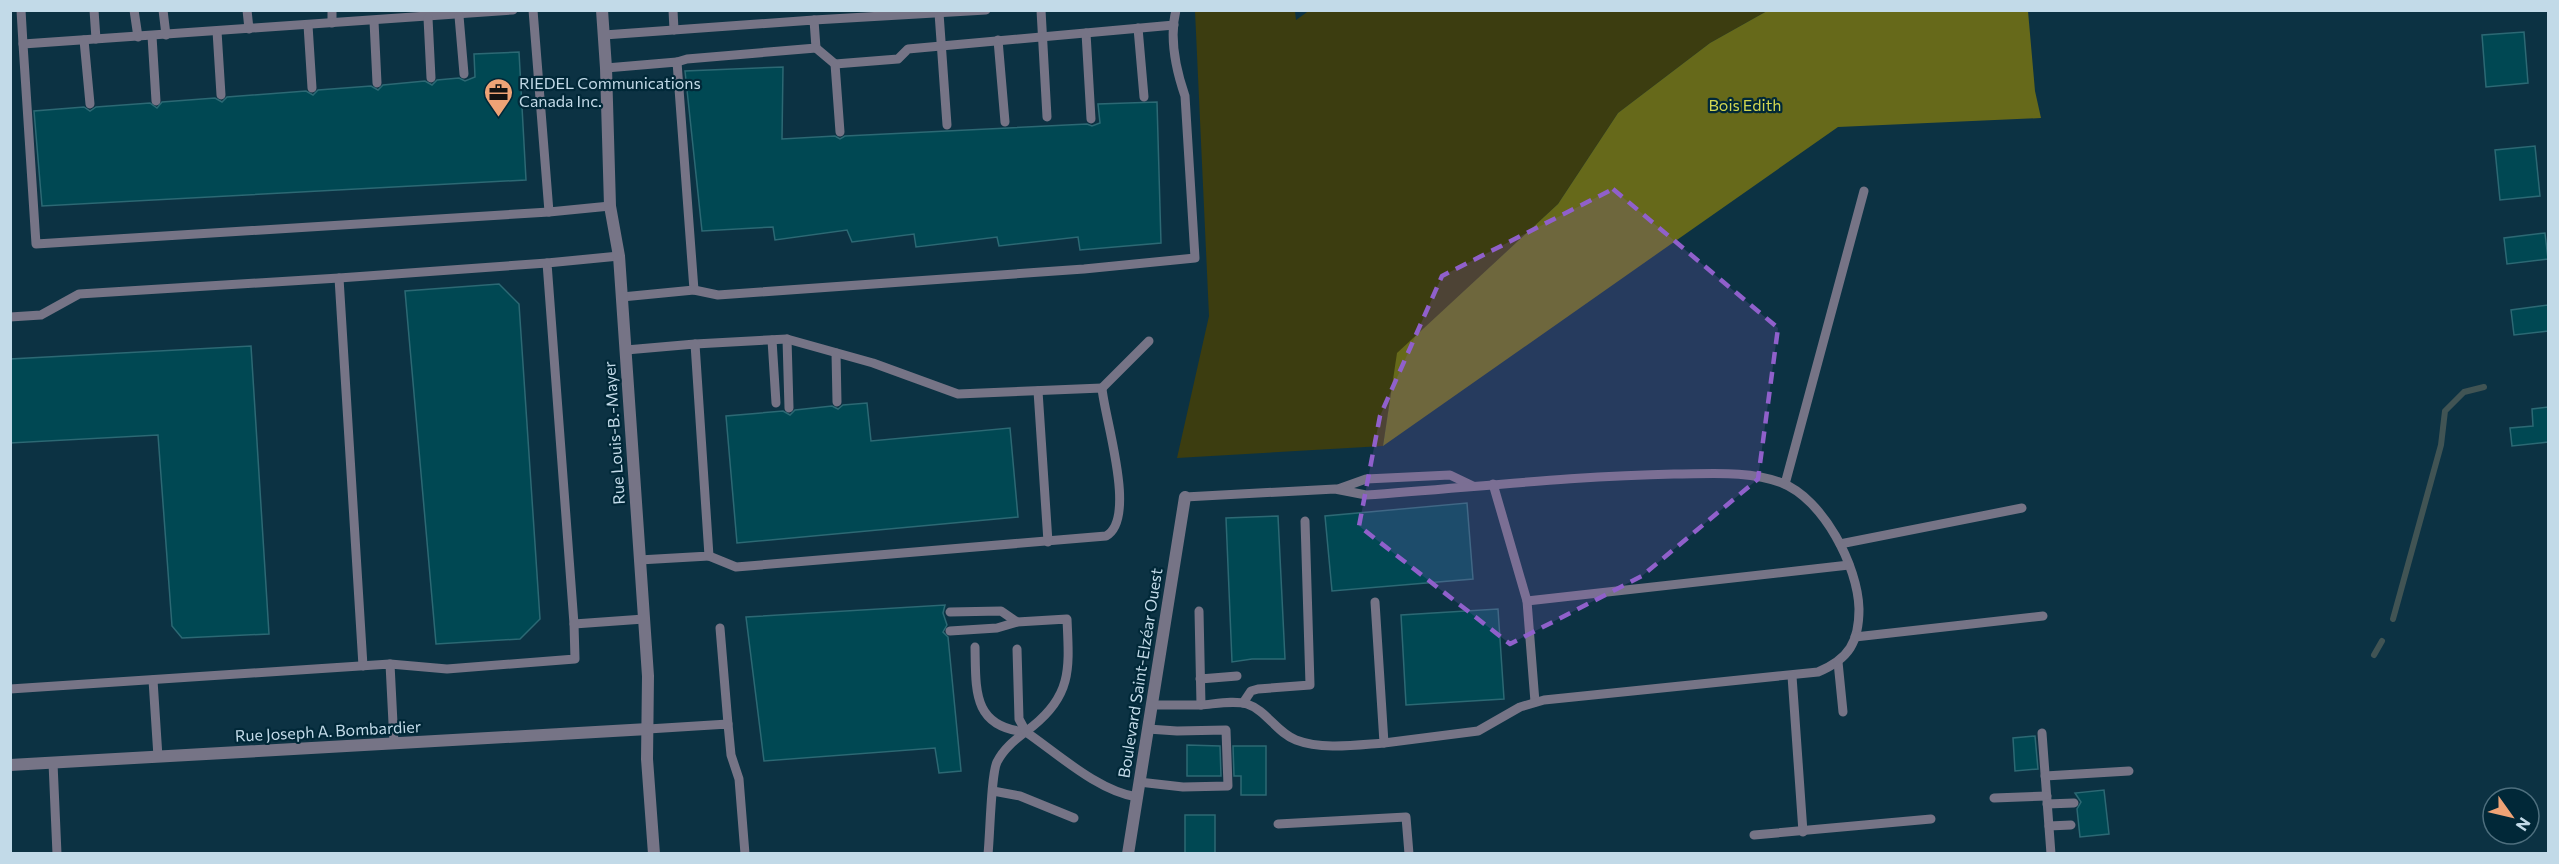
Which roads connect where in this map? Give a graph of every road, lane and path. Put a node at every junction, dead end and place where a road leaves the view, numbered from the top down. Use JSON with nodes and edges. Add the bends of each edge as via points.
{"nodes":[{"id":1,"x":21,"y":10,"type":"edge"},
{"id":2,"x":94,"y":10,"type":"edge"},
{"id":3,"x":134,"y":10,"type":"edge"},
{"id":4,"x":163,"y":10,"type":"edge"},
{"id":5,"x":247,"y":10,"type":"edge"},
{"id":6,"x":332,"y":10,"type":"edge"},
{"id":7,"x":513,"y":10,"type":"edge"},
{"id":8,"x":533,"y":10,"type":"edge"},
{"id":9,"x":602,"y":10,"type":"edge"},
{"id":10,"x":673,"y":10,"type":"edge"},
{"id":11,"x":986,"y":10,"type":"edge"},
{"id":12,"x":1041,"y":10,"type":"edge"},
{"id":13,"x":1176,"y":10,"type":"edge"},
{"id":14,"x":939,"y":13,"type":"junction"},
{"id":15,"x":394,"y":15,"type":"edge"},
{"id":16,"x":422,"y":15,"type":"edge"},
{"id":17,"x":459,"y":16,"type":"junction"},
{"id":18,"x":814,"y":20,"type":"junction"},
{"id":19,"x":374,"y":21,"type":"junction"},
{"id":20,"x":332,"y":23,"type":"junction"},
{"id":21,"x":308,"y":25,"type":"junction"},
{"id":22,"x":1174,"y":25,"type":"junction"},
{"id":23,"x":1138,"y":28,"type":"junction"},
{"id":24,"x":249,"y":29,"type":"junction"},
{"id":25,"x":674,"y":30,"type":"junction"},
{"id":26,"x":217,"y":31,"type":"junction"},
{"id":27,"x":1086,"y":33,"type":"junction"},
{"id":28,"x":166,"y":35,"type":"junction"},
{"id":29,"x":604,"y":35,"type":"junction"},
{"id":30,"x":152,"y":36,"type":"junction"},
{"id":31,"x":1042,"y":36,"type":"junction"},
{"id":32,"x":138,"y":37,"type":"junction"},
{"id":33,"x":96,"y":39,"type":"junction"},
{"id":34,"x":84,"y":40,"type":"junction"},
{"id":35,"x":998,"y":40,"type":"junction"},
{"id":36,"x":23,"y":44,"type":"junction"},
{"id":37,"x":941,"y":46,"type":"junction"},
{"id":38,"x":816,"y":48,"type":"junction"},
{"id":39,"x":677,"y":62,"type":"junction"},
{"id":40,"x":835,"y":64,"type":"junction"},
{"id":41,"x":606,"y":68,"type":"junction"},
{"id":42,"x":464,"y":74,"type":"dead end"},
{"id":43,"x":431,"y":78,"type":"dead end"},
{"id":44,"x":378,"y":82,"type":"dead end"},
{"id":45,"x":312,"y":88,"type":"dead end"},
{"id":46,"x":221,"y":94,"type":"dead end"},
{"id":47,"x":1144,"y":97,"type":"dead end"},
{"id":48,"x":156,"y":100,"type":"dead end"},
{"id":49,"x":90,"y":104,"type":"dead end"},
{"id":50,"x":1047,"y":117,"type":"dead end"},
{"id":51,"x":1091,"y":119,"type":"dead end"},
{"id":52,"x":1005,"y":122,"type":"dead end"},
{"id":53,"x":946,"y":125,"type":"dead end"},
{"id":54,"x":840,"y":132,"type":"dead end"},
{"id":55,"x":1864,"y":191,"type":"dead end"},
{"id":56,"x":610,"y":206,"type":"junction"},
{"id":57,"x":549,"y":212,"type":"junction"},
{"id":58,"x":619,"y":256,"type":"junction"},
{"id":59,"x":547,"y":263,"type":"junction"},
{"id":60,"x":339,"y":278,"type":"junction"},
{"id":61,"x":694,"y":290,"type":"junction"},
{"id":62,"x":622,"y":297,"type":"junction"},
{"id":63,"x":10,"y":317,"type":"edge"},
{"id":64,"x":786,"y":339,"type":"junction"},
{"id":65,"x":772,"y":340,"type":"junction"},
{"id":66,"x":1149,"y":341,"type":"dead end"},
{"id":67,"x":695,"y":344,"type":"junction"},
{"id":68,"x":626,"y":350,"type":"junction"},
{"id":69,"x":836,"y":353,"type":"junction"},
{"id":70,"x":1102,"y":388,"type":"junction"},
{"id":71,"x":1038,"y":391,"type":"junction"},
{"id":72,"x":837,"y":402,"type":"dead end"},
{"id":73,"x":776,"y":403,"type":"dead end"},
{"id":74,"x":789,"y":408,"type":"dead end"},
{"id":75,"x":1493,"y":484,"type":"junction"},
{"id":76,"x":1785,"y":484,"type":"junction"},
{"id":77,"x":1473,"y":486,"type":"junction"},
{"id":78,"x":1335,"y":489,"type":"junction"},
{"id":79,"x":1185,"y":497,"type":"joint"},
{"id":80,"x":2022,"y":508,"type":"dead end"},
{"id":81,"x":1305,"y":521,"type":"dead end"},
{"id":82,"x":1048,"y":542,"type":"junction"},
{"id":83,"x":1840,"y":544,"type":"junction"},
{"id":84,"x":710,"y":556,"type":"junction"},
{"id":85,"x":639,"y":560,"type":"junction"},
{"id":86,"x":1849,"y":565,"type":"junction"},
{"id":87,"x":1527,"y":601,"type":"junction"},
{"id":88,"x":1375,"y":602,"type":"dead end"},
{"id":89,"x":1199,"y":611,"type":"dead end"},
{"id":90,"x":950,"y":612,"type":"dead end"},
{"id":91,"x":2043,"y":616,"type":"dead end"},
{"id":92,"x":644,"y":619,"type":"junction"},
{"id":93,"x":1017,"y":622,"type":"junction"},
{"id":94,"x":574,"y":624,"type":"junction"},
{"id":95,"x":720,"y":628,"type":"dead end"},
{"id":96,"x":950,"y":631,"type":"dead end"},
{"id":97,"x":1855,"y":637,"type":"junction"},
{"id":98,"x":975,"y":647,"type":"dead end"},
{"id":99,"x":1017,"y":649,"type":"dead end"},
{"id":100,"x":1838,"y":662,"type":"junction"},
{"id":101,"x":390,"y":664,"type":"junction"},
{"id":102,"x":363,"y":666,"type":"junction"},
{"id":103,"x":1237,"y":676,"type":"dead end"},
{"id":104,"x":1792,"y":676,"type":"junction"},
{"id":105,"x":1200,"y":679,"type":"junction"},
{"id":106,"x":153,"y":680,"type":"junction"},
{"id":107,"x":10,"y":689,"type":"edge"},
{"id":108,"x":1535,"y":702,"type":"junction"},
{"id":109,"x":1243,"y":703,"type":"junction"},
{"id":110,"x":1152,"y":705,"type":"junction"},
{"id":111,"x":1201,"y":705,"type":"junction"},
{"id":112,"x":1843,"y":712,"type":"dead end"},
{"id":113,"x":728,"y":724,"type":"junction"},
{"id":114,"x":648,"y":729,"type":"junction"},
{"id":115,"x":1148,"y":729,"type":"junction"},
{"id":116,"x":1026,"y":732,"type":"junction"},
{"id":117,"x":2042,"y":733,"type":"dead end"},
{"id":118,"x":1384,"y":743,"type":"junction"},
{"id":119,"x":394,"y":744,"type":"junction"},
{"id":120,"x":158,"y":757,"type":"junction"},
{"id":121,"x":53,"y":763,"type":"junction"},
{"id":122,"x":10,"y":765,"type":"edge"},
{"id":123,"x":2129,"y":771,"type":"dead end"},
{"id":124,"x":2045,"y":776,"type":"junction"},
{"id":125,"x":1139,"y":782,"type":"junction"},
{"id":126,"x":993,"y":791,"type":"junction"},
{"id":127,"x":1137,"y":797,"type":"junction"},
{"id":128,"x":1994,"y":798,"type":"dead end"},
{"id":129,"x":2047,"y":800,"type":"junction"},
{"id":130,"x":2074,"y":803,"type":"dead end"},
{"id":131,"x":1074,"y":818,"type":"dead end"},
{"id":132,"x":1931,"y":819,"type":"dead end"},
{"id":133,"x":1278,"y":824,"type":"dead end"},
{"id":134,"x":2071,"y":825,"type":"dead end"},
{"id":135,"x":2049,"y":826,"type":"junction"},
{"id":136,"x":1803,"y":832,"type":"junction"},
{"id":137,"x":1754,"y":835,"type":"dead end"},
{"id":138,"x":57,"y":854,"type":"edge"},
{"id":139,"x":654,"y":854,"type":"edge"},
{"id":140,"x":744,"y":854,"type":"edge"},
{"id":141,"x":988,"y":854,"type":"edge"},
{"id":142,"x":1128,"y":854,"type":"edge"},
{"id":143,"x":1408,"y":854,"type":"edge"},
{"id":144,"x":2051,"y":854,"type":"edge"}],
"edges":[{"from":1,"to":36,"type":"lane"},
{"from":2,"to":33,"type":"lane"},
{"from":3,"to":32,"type":"lane"},
{"from":4,"to":28,"type":"lane"},
{"from":5,"to":24,"type":"lane"},
{"from":6,"to":20,"type":"lane"},
{"from":7,"to":17,"type":"lane"},
{"from":8,"to":57,"type":"lane"},
{"from":9,"to":29,"type":"street","name":"Rue Louis-B.-Mayer"},
{"from":10,"to":25,"type":"lane"},
{"from":11,"to":14,"type":"lane"},
{"from":12,"to":31,"type":"lane"},
{"from":13,"to":22,"type":"lane"},
{"from":14,"to":18,"type":"lane"},
{"from":14,"to":37,"type":"lane"},
{"from":15,"to":16,"type":"lane"},
{"from":15,"to":19,"type":"lane"},
{"from":16,"to":17,"type":"lane"},
{"from":16,"to":43,"type":"lane"},
{"from":17,"to":42,"type":"lane"},
{"from":18,"to":25,"type":"lane"},
{"from":18,"to":38,"type":"lane"},
{"from":19,"to":20,"type":"lane"},
{"from":19,"to":44,"type":"lane"},
{"from":20,"to":21,"type":"lane"},
{"from":21,"to":24,"type":"lane"},
{"from":21,"to":45,"type":"lane"},
{"from":22,"to":23,"type":"lane"},
{"from":22,"to":61,"type":"lane","via":[[1176,72],[1185,96],[1195,258],[718,295]]},
{"from":23,"to":27,"type":"lane"},
{"from":23,"to":47,"type":"lane"},
{"from":24,"to":26,"type":"lane"},
{"from":25,"to":29,"type":"lane"},
{"from":26,"to":28,"type":"lane"},
{"from":26,"to":46,"type":"lane"},
{"from":27,"to":31,"type":"lane"},
{"from":27,"to":51,"type":"lane"},
{"from":28,"to":30,"type":"lane"},
{"from":29,"to":41,"type":"street","name":"Rue Louis-B.-Mayer"},
{"from":30,"to":32,"type":"lane"},
{"from":30,"to":48,"type":"lane"},
{"from":31,"to":35,"type":"lane"},
{"from":31,"to":50,"type":"lane"},
{"from":32,"to":33,"type":"lane"},
{"from":33,"to":34,"type":"lane"},
{"from":34,"to":36,"type":"lane"},
{"from":34,"to":49,"type":"lane"},
{"from":35,"to":37,"type":"lane"},
{"from":35,"to":52,"type":"lane"},
{"from":36,"to":57,"type":"lane","via":[[36,244]]},
{"from":37,"to":40,"type":"lane","via":[[908,49],[898,59]]},
{"from":37,"to":53,"type":"lane"},
{"from":38,"to":39,"type":"lane"},
{"from":38,"to":40,"type":"lane"},
{"from":39,"to":41,"type":"lane"},
{"from":39,"to":61,"type":"lane"},
{"from":40,"to":54,"type":"lane"},
{"from":41,"to":56,"type":"street","name":"Rue Louis-B.-Mayer"},
{"from":55,"to":76,"type":"lane"},
{"from":56,"to":57,"type":"lane"},
{"from":56,"to":58,"type":"street","name":"Rue Louis-B.-Mayer"},
{"from":58,"to":59,"type":"lane"},
{"from":58,"to":62,"type":"street","name":"Rue Louis-B.-Mayer"},
{"from":59,"to":60,"type":"lane"},
{"from":59,"to":94,"type":"lane"},
{"from":60,"to":63,"type":"lane","via":[[79,294],[41,315]]},
{"from":60,"to":102,"type":"lane"},
{"from":61,"to":62,"type":"lane"},
{"from":62,"to":68,"type":"street","name":"Rue Louis-B.-Mayer"},
{"from":64,"to":65,"type":"lane"},
{"from":64,"to":69,"type":"lane"},
{"from":64,"to":74,"type":"lane"},
{"from":65,"to":67,"type":"lane"},
{"from":65,"to":73,"type":"lane"},
{"from":66,"to":70,"type":"lane"},
{"from":67,"to":68,"type":"lane"},
{"from":67,"to":84,"type":"lane"},
{"from":68,"to":85,"type":"street","name":"Rue Louis-B.-Mayer"},
{"from":69,"to":71,"type":"lane","via":[[958,394]]},
{"from":69,"to":72,"type":"lane"},
{"from":70,"to":71,"type":"lane"},
{"from":70,"to":82,"type":"lane","via":[[1117,462],[1119,503],[1114,530],[1100,538]]},
{"from":71,"to":82,"type":"lane"},
{"from":75,"to":76,"type":"lane","via":[[1703,474],[1756,476]]},
{"from":75,"to":77,"type":"lane"},
{"from":75,"to":87,"type":"lane"},
{"from":76,"to":83,"type":"lane","via":[[1810,501]]},
{"from":77,"to":78,"type":"lane","via":[[1366,495]]},
{"from":77,"to":78,"type":"lane","via":[[1450,475],[1365,479]]},
{"from":78,"to":79,"type":"lane"},
{"from":79,"to":110,"type":"street","name":"Boulevard Saint-Elzéar Ouest"},
{"from":80,"to":83,"type":"lane"},
{"from":81,"to":109,"type":"lane","via":[[1310,685],[1258,689],[1251,691]]},
{"from":82,"to":84,"type":"lane","via":[[736,567]]},
{"from":83,"to":86,"type":"lane"},
{"from":84,"to":85,"type":"lane"},
{"from":85,"to":92,"type":"street","name":"Rue Louis-B.-Mayer"},
{"from":86,"to":87,"type":"lane"},
{"from":86,"to":97,"type":"lane","via":[[1859,606]]},
{"from":87,"to":108,"type":"lane"},
{"from":88,"to":118,"type":"lane"},
{"from":89,"to":105,"type":"lane"},
{"from":90,"to":93,"type":"lane","via":[[1001,611]]},
{"from":91,"to":97,"type":"lane"},
{"from":92,"to":94,"type":"lane"},
{"from":92,"to":114,"type":"street","name":"Rue Louis-B.-Mayer"},
{"from":93,"to":96,"type":"lane","via":[[997,628]]},
{"from":93,"to":116,"type":"lane","via":[[1067,619],[1069,664],[1062,694],[1045,717]]},
{"from":94,"to":101,"type":"lane","via":[[575,658],[447,669]]},
{"from":95,"to":113,"type":"lane"},
{"from":97,"to":100,"type":"lane"},
{"from":98,"to":116,"type":"lane","via":[[979,706],[1008,730]]},
{"from":99,"to":116,"type":"lane","via":[[1019,719]]},
{"from":100,"to":104,"type":"lane","via":[[1818,672]]},
{"from":100,"to":112,"type":"lane"},
{"from":101,"to":102,"type":"lane"},
{"from":101,"to":119,"type":"lane"},
{"from":102,"to":106,"type":"lane"},
{"from":103,"to":105,"type":"lane"},
{"from":104,"to":108,"type":"lane"},
{"from":104,"to":136,"type":"lane"},
{"from":105,"to":111,"type":"lane"},
{"from":106,"to":107,"type":"lane"},
{"from":106,"to":120,"type":"lane"},
{"from":108,"to":118,"type":"lane","via":[[1478,731]]},
{"from":109,"to":111,"type":"lane"},
{"from":109,"to":118,"type":"lane","via":[[1256,708],[1288,737],[1304,743]]},
{"from":110,"to":111,"type":"lane"},
{"from":110,"to":115,"type":"street","name":"Boulevard Saint-Elzéar Ouest"},
{"from":113,"to":114,"type":"lane"},
{"from":113,"to":140,"type":"lane","via":[[731,755],[739,779]]},
{"from":114,"to":119,"type":"street","name":"Rue Joseph A. Bombardier"},
{"from":114,"to":139,"type":"street","name":"Rue Louis-B.-Mayer"},
{"from":115,"to":125,"type":"street","name":"Boulevard Saint-Elzéar Ouest"},
{"from":115,"to":125,"type":"lane","via":[[1226,730],[1228,786],[1183,787]]},
{"from":116,"to":126,"type":"lane","via":[[1006,747],[996,765]]},
{"from":116,"to":127,"type":"lane","via":[[1099,783]]},
{"from":117,"to":124,"type":"lane"},
{"from":119,"to":120,"type":"street","name":"Rue Joseph A. Bombardier"},
{"from":120,"to":121,"type":"street","name":"Rue Joseph A. Bombardier"},
{"from":121,"to":122,"type":"street","name":"Rue Joseph A. Bombardier"},
{"from":121,"to":138,"type":"lane"},
{"from":123,"to":124,"type":"lane"},
{"from":124,"to":129,"type":"lane"},
{"from":125,"to":127,"type":"street","name":"Boulevard Saint-Elzéar Ouest"},
{"from":126,"to":131,"type":"lane","via":[[1020,796]]},
{"from":126,"to":141,"type":"lane"},
{"from":127,"to":142,"type":"street","name":"Boulevard Saint-Elzéar Ouest"},
{"from":128,"to":129,"type":"lane"},
{"from":129,"to":130,"type":"lane"},
{"from":129,"to":135,"type":"lane"},
{"from":132,"to":136,"type":"lane"},
{"from":133,"to":143,"type":"lane","via":[[1406,817]]},
{"from":134,"to":135,"type":"lane"},
{"from":135,"to":144,"type":"lane"},
{"from":136,"to":137,"type":"lane"}]}
